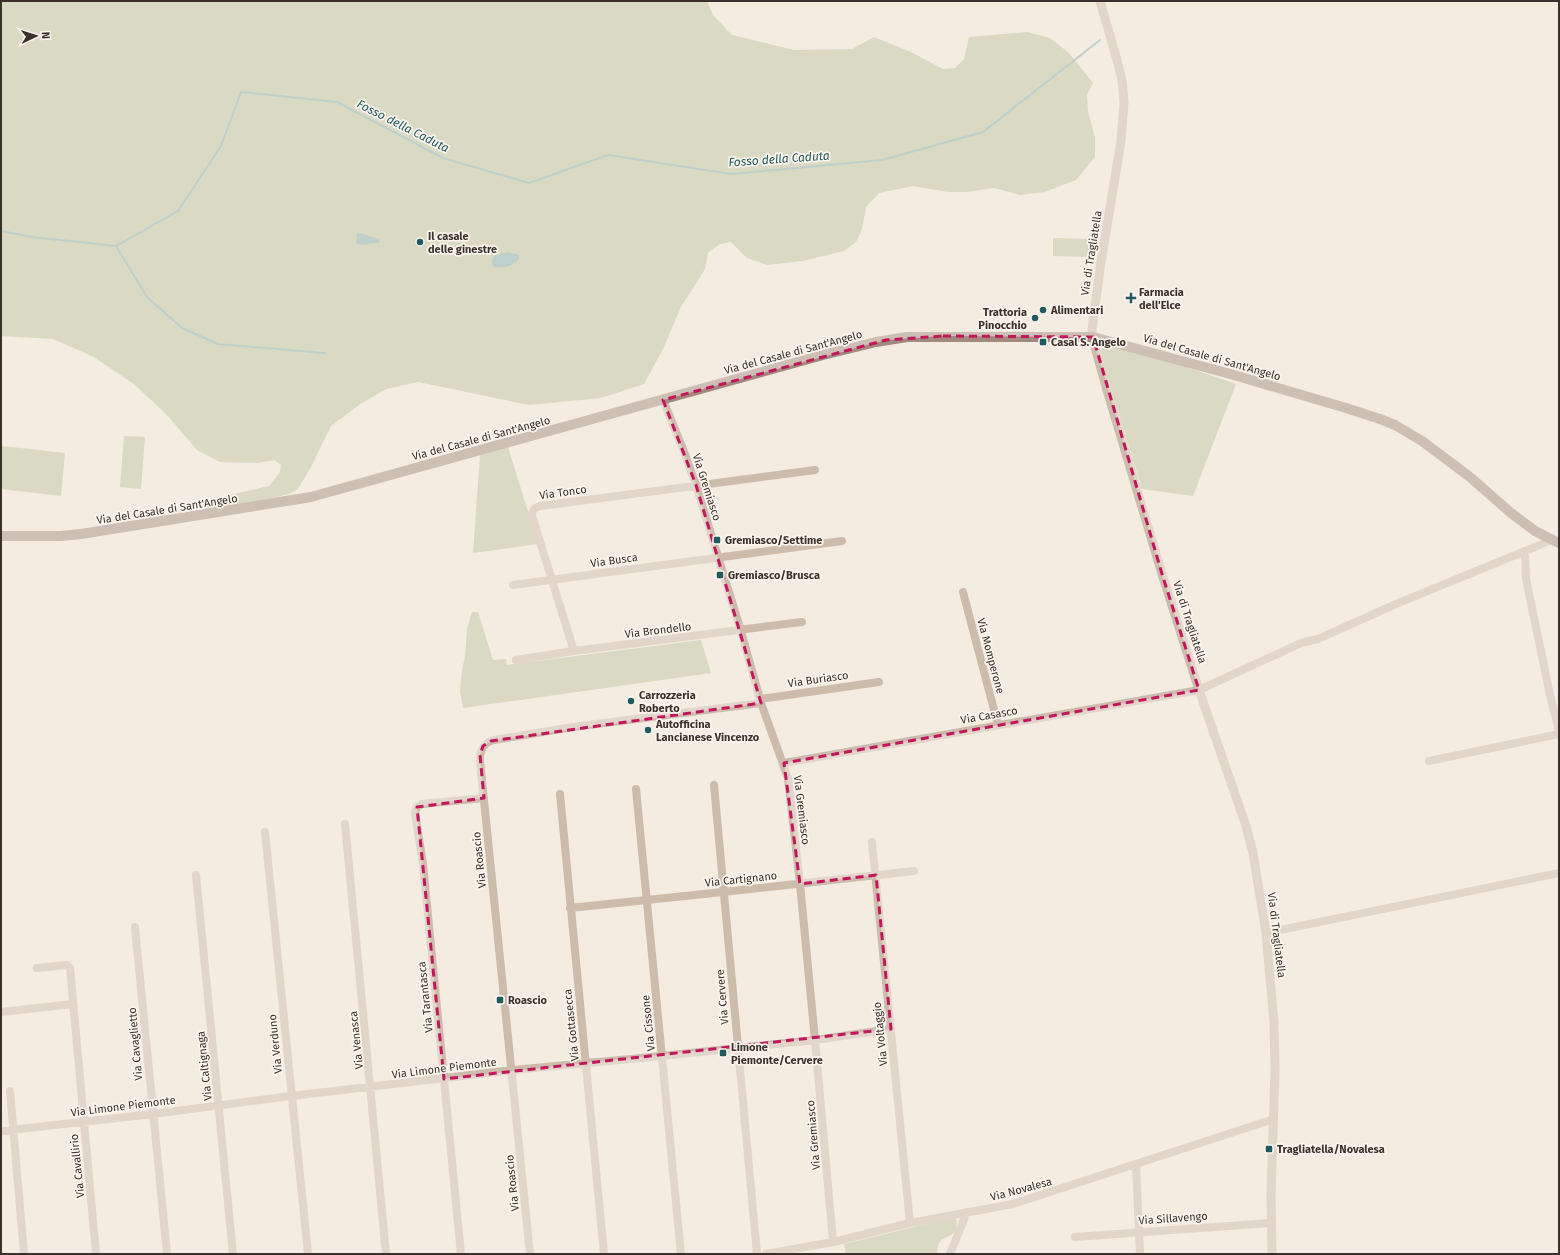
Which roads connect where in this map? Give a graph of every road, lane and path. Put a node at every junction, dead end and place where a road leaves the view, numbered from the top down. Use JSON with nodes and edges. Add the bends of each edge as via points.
{"nodes":[{"id":1,"x":1100,"y":1,"type":"edge"},
{"id":2,"x":1093,"y":337,"type":"junction"},
{"id":3,"x":663,"y":400,"type":"junction"},
{"id":4,"x":815,"y":470,"type":"dead end"},
{"id":5,"x":696,"y":485,"type":"junction"},
{"id":6,"x":1,"y":536,"type":"edge"},
{"id":7,"x":842,"y":541,"type":"dead end"},
{"id":8,"x":1556,"y":541,"type":"edge"},
{"id":9,"x":1525,"y":551,"type":"junction"},
{"id":10,"x":718,"y":558,"type":"junction"},
{"id":11,"x":552,"y":580,"type":"junction"},
{"id":12,"x":513,"y":585,"type":"dead end"},
{"id":13,"x":963,"y":592,"type":"dead end"},
{"id":14,"x":802,"y":622,"type":"dead end"},
{"id":15,"x":741,"y":631,"type":"junction"},
{"id":16,"x":574,"y":651,"type":"junction"},
{"id":17,"x":516,"y":660,"type":"dead end"},
{"id":18,"x":879,"y":682,"type":"dead end"},
{"id":19,"x":1199,"y":690,"type":"junction"},
{"id":20,"x":761,"y":701,"type":"junction"},
{"id":21,"x":998,"y":725,"type":"junction"},
{"id":22,"x":1559,"y":732,"type":"edge"},
{"id":23,"x":1429,"y":761,"type":"dead end"},
{"id":24,"x":784,"y":763,"type":"junction"},
{"id":25,"x":714,"y":785,"type":"dead end"},
{"id":26,"x":636,"y":790,"type":"dead end"},
{"id":27,"x":560,"y":794,"type":"dead end"},
{"id":28,"x":484,"y":798,"type":"junction"},
{"id":29,"x":345,"y":824,"type":"dead end"},
{"id":30,"x":265,"y":832,"type":"dead end"},
{"id":31,"x":872,"y":842,"type":"dead end"},
{"id":32,"x":914,"y":870,"type":"dead end"},
{"id":33,"x":1559,"y":873,"type":"edge"},
{"id":34,"x":196,"y":875,"type":"dead end"},
{"id":35,"x":876,"y":875,"type":"junction"},
{"id":36,"x":800,"y":884,"type":"junction"},
{"id":37,"x":723,"y":892,"type":"junction"},
{"id":38,"x":647,"y":900,"type":"junction"},
{"id":39,"x":570,"y":908,"type":"junction"},
{"id":40,"x":135,"y":927,"type":"dead end"},
{"id":41,"x":1266,"y":933,"type":"junction"},
{"id":42,"x":37,"y":968,"type":"dead end"},
{"id":43,"x":73,"y":1004,"type":"junction"},
{"id":44,"x":1,"y":1012,"type":"edge"},
{"id":45,"x":891,"y":1030,"type":"junction"},
{"id":46,"x":815,"y":1040,"type":"junction"},
{"id":47,"x":738,"y":1048,"type":"junction"},
{"id":48,"x":662,"y":1056,"type":"junction"},
{"id":49,"x":586,"y":1063,"type":"junction"},
{"id":50,"x":513,"y":1070,"type":"junction"},
{"id":51,"x":444,"y":1079,"type":"junction"},
{"id":52,"x":371,"y":1087,"type":"junction"},
{"id":53,"x":10,"y":1091,"type":"dead end"},
{"id":54,"x":291,"y":1096,"type":"junction"},
{"id":55,"x":219,"y":1106,"type":"junction"},
{"id":56,"x":153,"y":1114,"type":"junction"},
{"id":57,"x":1274,"y":1119,"type":"junction"},
{"id":58,"x":83,"y":1122,"type":"junction"},
{"id":59,"x":13,"y":1130,"type":"junction"},
{"id":60,"x":1,"y":1131,"type":"edge"},
{"id":61,"x":1136,"y":1164,"type":"junction"},
{"id":62,"x":967,"y":1212,"type":"junction"},
{"id":63,"x":910,"y":1223,"type":"junction"},
{"id":64,"x":1272,"y":1224,"type":"junction"},
{"id":65,"x":1139,"y":1231,"type":"junction"},
{"id":66,"x":1075,"y":1237,"type":"dead end"},
{"id":67,"x":833,"y":1242,"type":"junction"},
{"id":68,"x":24,"y":1254,"type":"edge"},
{"id":69,"x":96,"y":1254,"type":"edge"},
{"id":70,"x":167,"y":1254,"type":"edge"},
{"id":71,"x":233,"y":1254,"type":"edge"},
{"id":72,"x":308,"y":1254,"type":"edge"},
{"id":73,"x":386,"y":1254,"type":"edge"},
{"id":74,"x":461,"y":1254,"type":"edge"},
{"id":75,"x":530,"y":1254,"type":"edge"},
{"id":76,"x":604,"y":1254,"type":"edge"},
{"id":77,"x":681,"y":1254,"type":"edge"},
{"id":78,"x":757,"y":1254,"type":"edge"},
{"id":79,"x":766,"y":1254,"type":"edge"},
{"id":80,"x":950,"y":1254,"type":"edge"},
{"id":81,"x":1140,"y":1254,"type":"edge"},
{"id":82,"x":1272,"y":1254,"type":"edge"}],
"edges":[{"from":1,"to":2,"type":"street","name":"Via di Tragliatella","via":[[1122,80],[1124,122],[1101,262]]},
{"from":2,"to":3,"type":"main road","name":"Via del Casale di Sant'Angelo","via":[[943,336],[886,340]]},
{"from":2,"to":8,"type":"main road","name":"Via del Casale di Sant'Angelo","via":[[1234,375],[1395,425],[1435,451],[1535,531]]},
{"from":2,"to":19,"type":"street","name":"Via di Tragliatella","via":[[1159,566]]},
{"from":3,"to":5,"type":"street","name":"Via Gremiasco"},
{"from":3,"to":6,"type":"main road","name":"Via del Casale di Sant'Angelo","via":[[300,499],[81,534]]},
{"from":4,"to":5,"type":"street"},
{"from":5,"to":10,"type":"street","name":"Via Gremiasco"},
{"from":5,"to":11,"type":"street","name":"Via Tonco","via":[[535,508],[532,516]]},
{"from":7,"to":10,"type":"street","name":"Via Busca"},
{"from":8,"to":9,"type":"street","name":"Via Casasco"},
{"from":9,"to":19,"type":"street","name":"Via Casasco","via":[[1318,639],[1301,643]]},
{"from":9,"to":22,"type":"street","via":[[1526,579]]},
{"from":10,"to":11,"type":"street","name":"Via Busca"},
{"from":10,"to":15,"type":"street","name":"Via Gremiasco"},
{"from":11,"to":12,"type":"street","name":"Via Busca"},
{"from":11,"to":16,"type":"street","name":"Via Tonco"},
{"from":13,"to":21,"type":"street","name":"Via Momperone"},
{"from":14,"to":15,"type":"street","name":"Via Brondello"},
{"from":15,"to":16,"type":"street","name":"Via Brondello"},
{"from":15,"to":20,"type":"street","name":"Via Gremiasco"},
{"from":16,"to":17,"type":"street","name":"Via Brondello"},
{"from":18,"to":20,"type":"street","name":"Via Buriasco"},
{"from":19,"to":21,"type":"street","name":"Via Casasco"},
{"from":19,"to":41,"type":"street","name":"Via di Tragliatella","via":[[1249,839]]},
{"from":20,"to":24,"type":"street","name":"Via Gremiasco"},
{"from":20,"to":28,"type":"street","name":"Via Roascio","via":[[491,741],[483,746],[480,755]]},
{"from":21,"to":24,"type":"street","name":"Via Casasco"},
{"from":22,"to":23,"type":"street"},
{"from":24,"to":36,"type":"street","name":"Via Gremiasco"},
{"from":25,"to":37,"type":"street","name":"Via Cervere"},
{"from":26,"to":38,"type":"street","name":"Via Cissone"},
{"from":27,"to":39,"type":"street","name":"Via Gottasecca"},
{"from":28,"to":50,"type":"street","name":"Via Roascio"},
{"from":28,"to":51,"type":"street","name":"Via Tarantasca","via":[[422,804],[415,811],[423,864]]},
{"from":29,"to":52,"type":"street","name":"Via Venasca"},
{"from":30,"to":54,"type":"street","name":"Via Verduno"},
{"from":31,"to":35,"type":"street","name":"Via Voltaggio"},
{"from":32,"to":35,"type":"street","name":"Via Cartignano"},
{"from":33,"to":41,"type":"street"},
{"from":34,"to":55,"type":"street","name":"Via Caltignaga"},
{"from":35,"to":36,"type":"street","name":"Via Cartignano"},
{"from":35,"to":45,"type":"street","name":"Via Voltaggio"},
{"from":36,"to":37,"type":"street","name":"Via Cartignano"},
{"from":36,"to":46,"type":"street","name":"Via Gremiasco"},
{"from":37,"to":38,"type":"street","name":"Via Cartignano"},
{"from":37,"to":47,"type":"street","name":"Via Cervere"},
{"from":38,"to":39,"type":"street","name":"Via Cartignano"},
{"from":38,"to":48,"type":"street","name":"Via Cissone"},
{"from":39,"to":49,"type":"street","name":"Via Gottasecca"},
{"from":40,"to":56,"type":"street","name":"Via Cavaglietto"},
{"from":41,"to":57,"type":"street","name":"Via di Tragliatella","via":[[1274,1022]]},
{"from":42,"to":43,"type":"street","name":"Via Cavallirio","via":[[67,965],[70,968]]},
{"from":43,"to":44,"type":"street"},
{"from":43,"to":58,"type":"street","name":"Via Cavallirio"},
{"from":45,"to":46,"type":"street","name":"Via Limone Piemonte"},
{"from":45,"to":63,"type":"street","name":"Via Voltaggio"},
{"from":46,"to":47,"type":"street","name":"Via Limone Piemonte"},
{"from":46,"to":67,"type":"street","name":"Via Gremiasco"},
{"from":47,"to":48,"type":"street","name":"Via Limone Piemonte"},
{"from":47,"to":78,"type":"street","name":"Via Cervere"},
{"from":48,"to":49,"type":"street","name":"Via Limone Piemonte"},
{"from":48,"to":77,"type":"street","name":"Via Cissone"},
{"from":49,"to":50,"type":"street","name":"Via Limone Piemonte"},
{"from":49,"to":76,"type":"street","name":"Via Gottasecca"},
{"from":50,"to":51,"type":"street","name":"Via Limone Piemonte"},
{"from":50,"to":75,"type":"street","name":"Via Roascio"},
{"from":51,"to":52,"type":"street","name":"Via Limone Piemonte"},
{"from":51,"to":74,"type":"street","name":"Via Tarantasca"},
{"from":52,"to":54,"type":"street","name":"Via Limone Piemonte"},
{"from":52,"to":73,"type":"street","name":"Via Venasca"},
{"from":53,"to":59,"type":"street"},
{"from":54,"to":55,"type":"street","name":"Via Limone Piemonte"},
{"from":54,"to":72,"type":"street","name":"Via Verduno"},
{"from":55,"to":56,"type":"street","name":"Via Limone Piemonte"},
{"from":55,"to":71,"type":"street","name":"Via Caltignaga"},
{"from":56,"to":58,"type":"street","name":"Via Limone Piemonte"},
{"from":56,"to":70,"type":"street","name":"Via Cavaglietto"},
{"from":57,"to":61,"type":"street","name":"Via Novalesa"},
{"from":57,"to":64,"type":"street","name":"Via di Tragliatella"},
{"from":58,"to":59,"type":"street","name":"Via Limone Piemonte"},
{"from":58,"to":69,"type":"street","name":"Via Cavallirio"},
{"from":59,"to":60,"type":"street","name":"Via Limone Piemonte"},
{"from":59,"to":68,"type":"street"},
{"from":61,"to":62,"type":"street","name":"Via Novalesa","via":[[1027,1200]]},
{"from":61,"to":65,"type":"street"},
{"from":62,"to":63,"type":"street","name":"Via Novalesa"},
{"from":62,"to":80,"type":"street"},
{"from":63,"to":67,"type":"street","name":"Via Novalesa"},
{"from":64,"to":65,"type":"street","name":"Via Sillavengo"},
{"from":64,"to":82,"type":"street","name":"Via di Tragliatella"},
{"from":65,"to":66,"type":"street","name":"Via Sillavengo"},
{"from":65,"to":81,"type":"street"},
{"from":67,"to":79,"type":"street","name":"Via Novalesa"}]}
